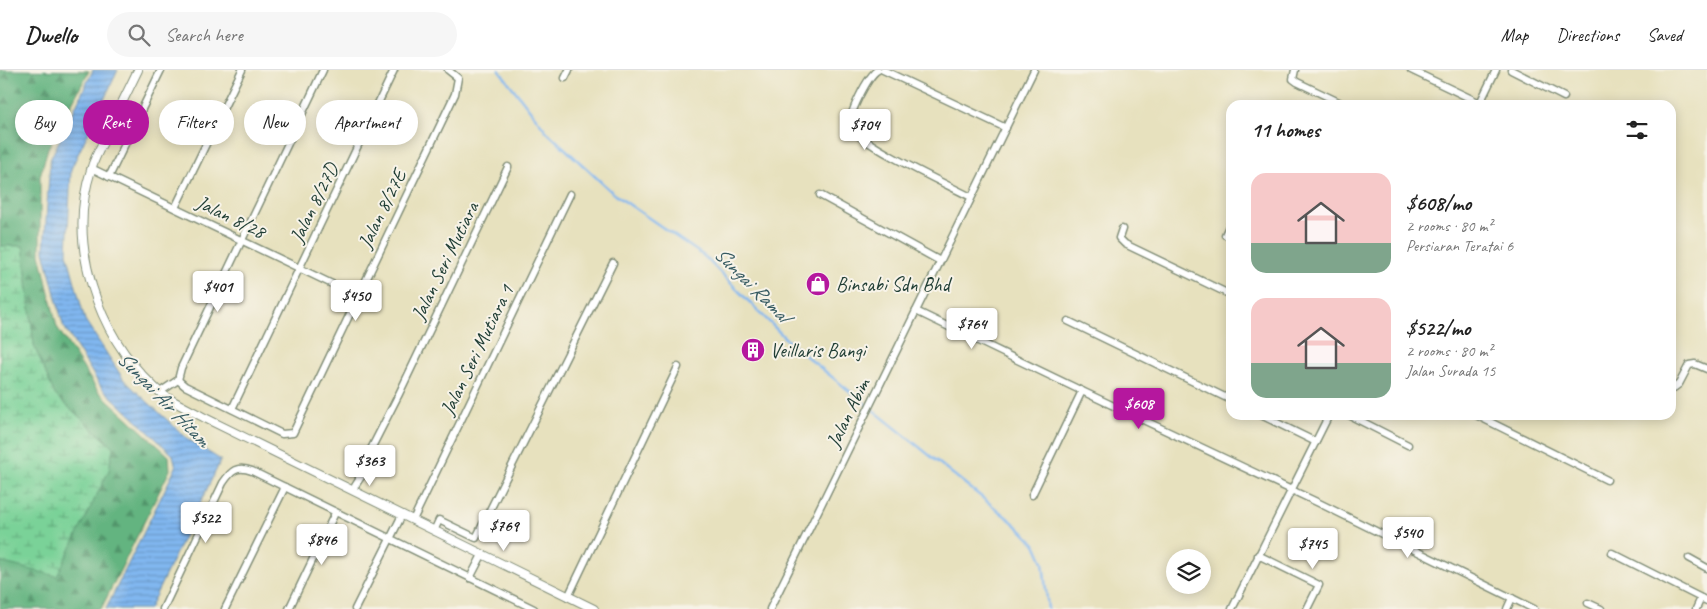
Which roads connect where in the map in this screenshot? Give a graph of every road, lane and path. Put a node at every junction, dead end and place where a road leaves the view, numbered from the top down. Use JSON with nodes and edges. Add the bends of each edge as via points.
{"nodes":[{"id":1,"x":138,"y":70,"type":"edge"},
{"id":2,"x":160,"y":70,"type":"edge"},
{"id":3,"x":242,"y":70,"type":"edge"},
{"id":4,"x":323,"y":70,"type":"edge"},
{"id":5,"x":394,"y":70,"type":"edge"},
{"id":6,"x":448,"y":70,"type":"edge"},
{"id":7,"x":569,"y":70,"type":"edge"},
{"id":8,"x":878,"y":70,"type":"edge"},
{"id":9,"x":883,"y":70,"type":"edge"},
{"id":10,"x":1034,"y":70,"type":"edge"},
{"id":11,"x":1295,"y":70,"type":"edge"},
{"id":12,"x":1411,"y":70,"type":"edge"},
{"id":13,"x":1496,"y":70,"type":"edge"},
{"id":14,"x":1511,"y":70,"type":"edge"},
{"id":15,"x":1425,"y":73,"type":"edge"},
{"id":16,"x":565,"y":78,"type":"dead end"},
{"id":17,"x":1564,"y":97,"type":"dead end"},
{"id":18,"x":1335,"y":100,"type":"edge"},
{"id":19,"x":1472,"y":100,"type":"edge"},
{"id":20,"x":1481,"y":100,"type":"edge"},
{"id":21,"x":1006,"y":128,"type":"junction"},
{"id":22,"x":508,"y":167,"type":"dead end"},
{"id":23,"x":91,"y":168,"type":"junction"},
{"id":24,"x":109,"y":177,"type":"junction"},
{"id":25,"x":570,"y":194,"type":"dead end"},
{"id":26,"x":820,"y":195,"type":"dead end"},
{"id":27,"x":971,"y":197,"type":"junction"},
{"id":28,"x":174,"y":208,"type":"junction"},
{"id":29,"x":1122,"y":229,"type":"dead end"},
{"id":30,"x":240,"y":240,"type":"junction"},
{"id":31,"x":940,"y":261,"type":"junction"},
{"id":32,"x":613,"y":263,"type":"dead end"},
{"id":33,"x":300,"y":269,"type":"junction"},
{"id":34,"x":1226,"y":293,"type":"edge"},
{"id":35,"x":357,"y":296,"type":"junction"},
{"id":36,"x":916,"y":311,"type":"junction"},
{"id":37,"x":1068,"y":321,"type":"dead end"},
{"id":38,"x":678,"y":367,"type":"dead end"},
{"id":39,"x":1707,"y":369,"type":"edge"},
{"id":40,"x":178,"y":380,"type":"junction"},
{"id":41,"x":1676,"y":386,"type":"edge"},
{"id":42,"x":1082,"y":391,"type":"junction"},
{"id":43,"x":160,"y":392,"type":"junction"},
{"id":44,"x":1226,"y":398,"type":"edge"},
{"id":45,"x":232,"y":410,"type":"junction"},
{"id":46,"x":1271,"y":420,"type":"edge"},
{"id":47,"x":1327,"y":420,"type":"edge"},
{"id":48,"x":1359,"y":420,"type":"edge"},
{"id":49,"x":1486,"y":420,"type":"edge"},
{"id":50,"x":1316,"y":442,"type":"junction"},
{"id":51,"x":1408,"y":445,"type":"dead end"},
{"id":52,"x":371,"y":449,"type":"junction"},
{"id":53,"x":359,"y":479,"type":"junction"},
{"id":54,"x":1607,"y":480,"type":"dead end"},
{"id":55,"x":285,"y":487,"type":"junction"},
{"id":56,"x":353,"y":490,"type":"junction"},
{"id":57,"x":1291,"y":490,"type":"junction"},
{"id":58,"x":1032,"y":495,"type":"dead end"},
{"id":59,"x":336,"y":513,"type":"junction"},
{"id":60,"x":402,"y":515,"type":"junction"},
{"id":61,"x":413,"y":520,"type":"junction"},
{"id":62,"x":434,"y":531,"type":"junction"},
{"id":63,"x":390,"y":539,"type":"junction"},
{"id":64,"x":1612,"y":553,"type":"dead end"},
{"id":65,"x":482,"y":555,"type":"junction"},
{"id":66,"x":1258,"y":555,"type":"junction"},
{"id":67,"x":1689,"y":558,"type":"dead end"},
{"id":68,"x":1707,"y":568,"type":"edge"},
{"id":69,"x":470,"y":578,"type":"junction"},
{"id":70,"x":568,"y":597,"type":"junction"},
{"id":71,"x":1512,"y":598,"type":"junction"},
{"id":72,"x":1704,"y":599,"type":"edge"},
{"id":73,"x":1588,"y":603,"type":"dead end"},
{"id":74,"x":163,"y":609,"type":"edge"},
{"id":75,"x":225,"y":609,"type":"edge"},
{"id":76,"x":289,"y":609,"type":"edge"},
{"id":77,"x":357,"y":609,"type":"edge"},
{"id":78,"x":534,"y":609,"type":"edge"},
{"id":79,"x":594,"y":609,"type":"edge"},
{"id":80,"x":770,"y":609,"type":"edge"},
{"id":81,"x":1232,"y":609,"type":"edge"},
{"id":82,"x":1308,"y":609,"type":"edge"},
{"id":83,"x":1507,"y":609,"type":"edge"},
{"id":84,"x":1534,"y":609,"type":"edge"},
{"id":85,"x":1601,"y":609,"type":"edge"},
{"id":86,"x":1696,"y":609,"type":"edge"}],
"edges":[{"from":1,"to":23,"type":"street"},
{"from":2,"to":24,"type":"street"},
{"from":3,"to":28,"type":"street"},
{"from":4,"to":30,"type":"street"},
{"from":5,"to":33,"type":"street","name":"Jalan 8/27D"},
{"from":6,"to":35,"type":"street","name":"Jalan 8/27E","via":[[458,78],[454,94],[414,184]]},
{"from":7,"to":16,"type":"street"},
{"from":8,"to":27,"type":"street","via":[[868,81],[850,118],[850,127],[886,152]]},
{"from":9,"to":21,"type":"street"},
{"from":10,"to":21,"type":"street","name":"Jalan Abim"},
{"from":11,"to":18,"type":"street","via":[[1293,79]]},
{"from":12,"to":15,"type":"street"},
{"from":13,"to":20,"type":"street"},
{"from":14,"to":17,"type":"street"},
{"from":15,"to":19,"type":"street"},
{"from":21,"to":27,"type":"street","name":"Jalan Abim"},
{"from":22,"to":52,"type":"street","name":"Jalan Seri Mutiara"},
{"from":23,"to":24,"type":"street","name":"Jalan 8/28"},
{"from":23,"to":43,"type":"street","via":[[86,188],[84,226],[86,264],[97,301],[114,337],[140,372]]},
{"from":24,"to":28,"type":"street","name":"Jalan 8/28"},
{"from":25,"to":61,"type":"street","name":"Jalan Seri Mutiara 1"},
{"from":26,"to":31,"type":"street"},
{"from":27,"to":31,"type":"street","name":"Jalan Abim"},
{"from":28,"to":30,"type":"street","name":"Jalan 8/28"},
{"from":29,"to":34,"type":"street","via":[[1119,238],[1125,244]]},
{"from":30,"to":33,"type":"street","name":"Jalan 8/28"},
{"from":30,"to":40,"type":"street"},
{"from":31,"to":36,"type":"street","name":"Jalan Abim"},
{"from":32,"to":62,"type":"street","via":[[476,538],[439,520]]},
{"from":33,"to":35,"type":"street","name":"Jalan 8/28"},
{"from":33,"to":45,"type":"street","name":"Jalan 8/27D"},
{"from":35,"to":45,"type":"street","name":"Jalan 8/27E","via":[[293,434],[282,434]]},
{"from":36,"to":42,"type":"street"},
{"from":36,"to":80,"type":"street","name":"Jalan Abim"},
{"from":37,"to":44,"type":"street"},
{"from":38,"to":70,"type":"street"},
{"from":39,"to":41,"type":"street","via":[[1695,364],[1689,366]]},
{"from":40,"to":43,"type":"street"},
{"from":40,"to":45,"type":"street","name":"Jalan 8/27E"},
{"from":42,"to":57,"type":"street"},
{"from":42,"to":58,"type":"street"},
{"from":43,"to":56,"type":"street","via":[[205,418]]},
{"from":46,"to":50,"type":"street"},
{"from":47,"to":50,"type":"street"},
{"from":48,"to":51,"type":"street"},
{"from":49,"to":54,"type":"street"},
{"from":50,"to":57,"type":"street"},
{"from":52,"to":53,"type":"street","name":"Jalan Seri Mutiara","via":[[370,467]]},
{"from":52,"to":53,"type":"street","name":"Jalan Seri Mutiara","via":[[360,461]]},
{"from":53,"to":56,"type":"street","name":"Jalan Seri Mutiara"},
{"from":55,"to":59,"type":"street"},
{"from":55,"to":74,"type":"street","via":[[252,471],[238,468],[232,471],[223,483]]},
{"from":55,"to":75,"type":"street"},
{"from":56,"to":60,"type":"street"},
{"from":57,"to":66,"type":"street"},
{"from":57,"to":71,"type":"street"},
{"from":59,"to":63,"type":"street"},
{"from":59,"to":76,"type":"street"},
{"from":60,"to":61,"type":"street"},
{"from":60,"to":63,"type":"street"},
{"from":61,"to":62,"type":"street"},
{"from":62,"to":65,"type":"street"},
{"from":63,"to":69,"type":"street"},
{"from":63,"to":77,"type":"street"},
{"from":64,"to":72,"type":"street"},
{"from":65,"to":69,"type":"street"},
{"from":65,"to":70,"type":"street"},
{"from":66,"to":81,"type":"street"},
{"from":66,"to":82,"type":"street","via":[[1319,585]]},
{"from":67,"to":68,"type":"street"},
{"from":69,"to":78,"type":"street"},
{"from":70,"to":79,"type":"street"},
{"from":71,"to":83,"type":"street"},
{"from":71,"to":84,"type":"street"},
{"from":72,"to":86,"type":"street"},
{"from":73,"to":85,"type":"street"}]}
